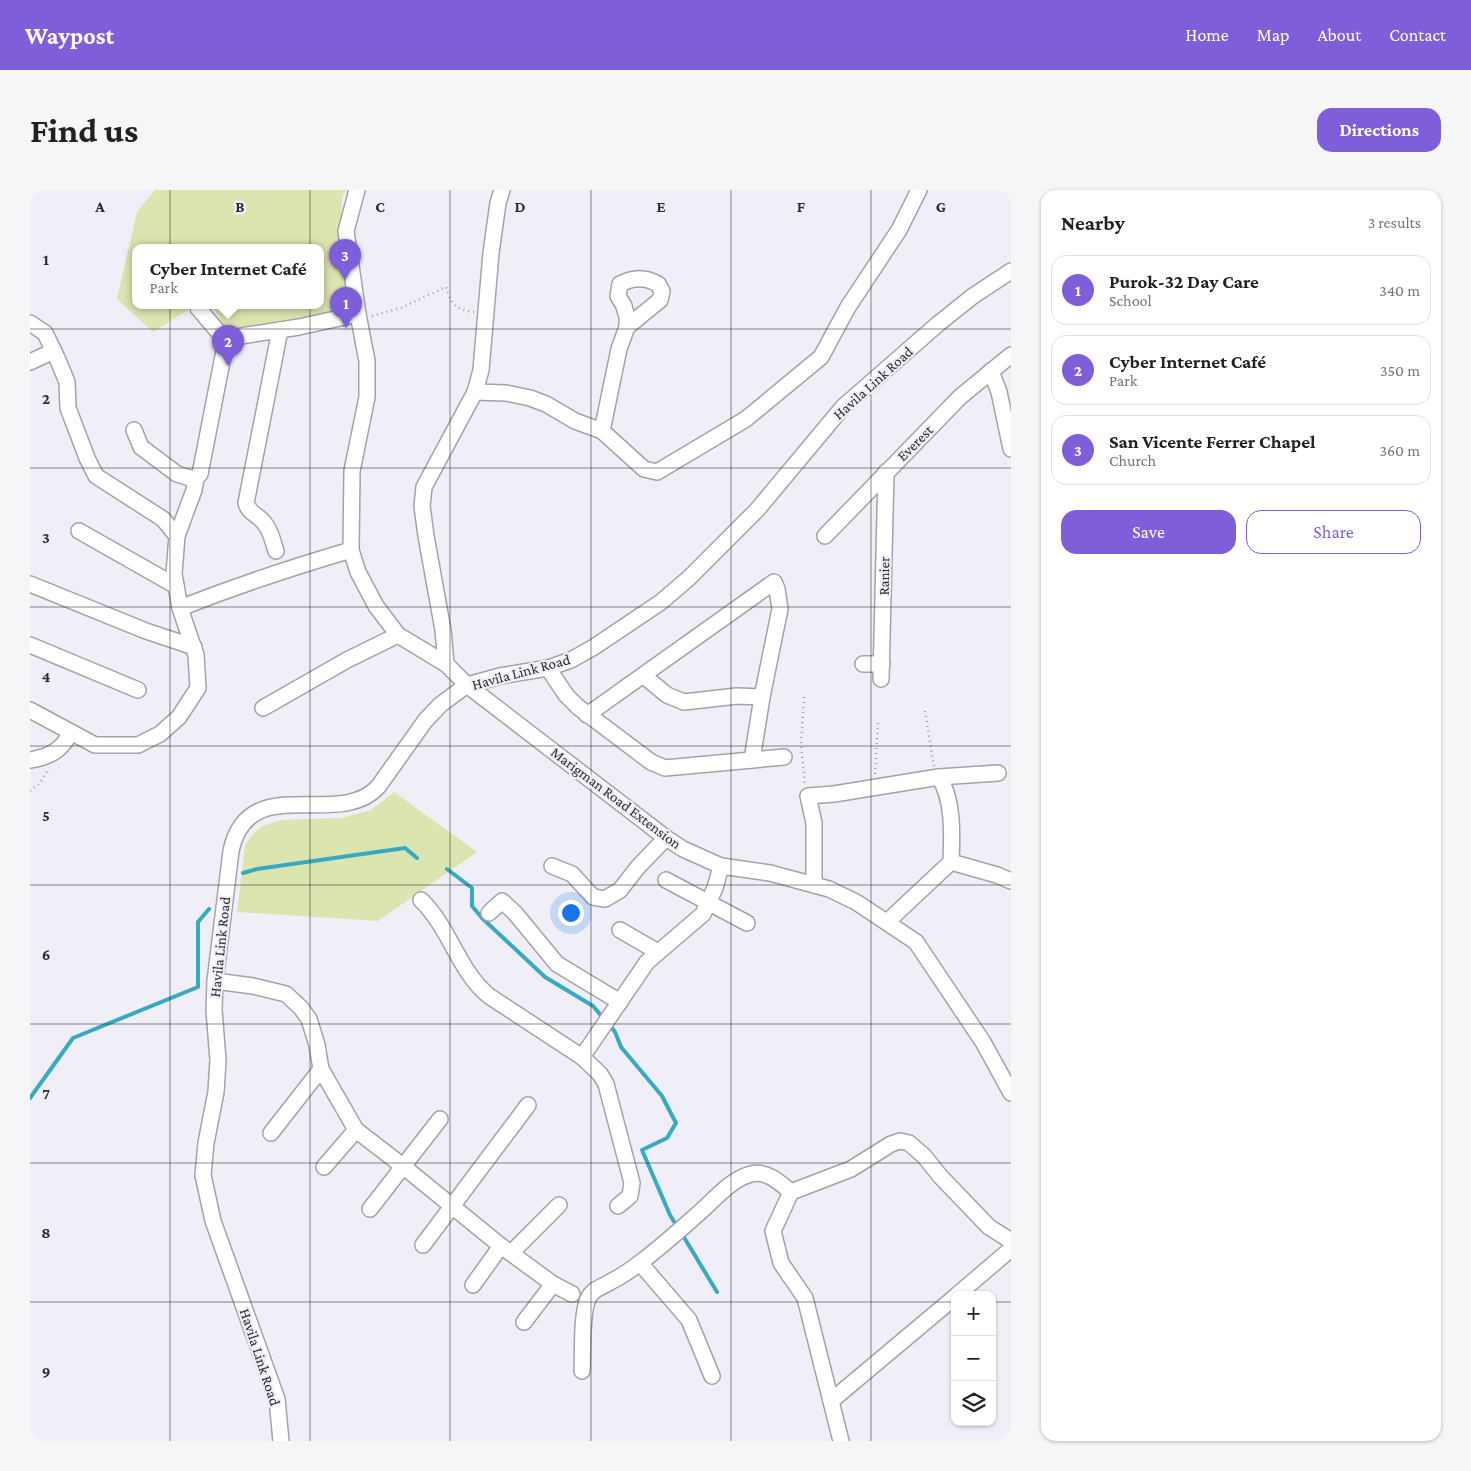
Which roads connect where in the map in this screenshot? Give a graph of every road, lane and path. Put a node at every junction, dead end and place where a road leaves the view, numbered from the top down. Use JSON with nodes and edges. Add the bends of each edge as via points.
{"nodes":[{"id":1,"x":357,"y":190,"type":"edge"},
{"id":2,"x":502,"y":190,"type":"edge"},
{"id":3,"x":919,"y":190,"type":"edge"},
{"id":4,"x":1011,"y":271,"type":"edge"},
{"id":5,"x":199,"y":309,"type":"edge"},
{"id":6,"x":486,"y":313,"type":"junction"},
{"id":7,"x":359,"y":321,"type":"junction"},
{"id":8,"x":30,"y":323,"type":"edge"},
{"id":9,"x":626,"y":327,"type":"dead end"},
{"id":10,"x":280,"y":330,"type":"junction"},
{"id":11,"x":226,"y":341,"type":"junction"},
{"id":12,"x":54,"y":351,"type":"junction"},
{"id":13,"x":1011,"y":355,"type":"edge"},
{"id":14,"x":30,"y":362,"type":"edge"},
{"id":15,"x":991,"y":371,"type":"junction"},
{"id":16,"x":475,"y":392,"type":"junction"},
{"id":17,"x":134,"y":430,"type":"dead end"},
{"id":18,"x":602,"y":431,"type":"junction"},
{"id":19,"x":1011,"y":449,"type":"edge"},
{"id":20,"x":886,"y":472,"type":"junction"},
{"id":21,"x":196,"y":478,"type":"junction"},
{"id":22,"x":79,"y":531,"type":"dead end"},
{"id":23,"x":177,"y":536,"type":"junction"},
{"id":24,"x":825,"y":536,"type":"dead end"},
{"id":25,"x":351,"y":550,"type":"junction"},
{"id":26,"x":276,"y":551,"type":"dead end"},
{"id":27,"x":30,"y":584,"type":"edge"},
{"id":28,"x":176,"y":586,"type":"junction"},
{"id":29,"x":180,"y":608,"type":"junction"},
{"id":30,"x":398,"y":635,"type":"junction"},
{"id":31,"x":30,"y":645,"type":"edge"},
{"id":32,"x":194,"y":647,"type":"junction"},
{"id":33,"x":446,"y":664,"type":"junction"},
{"id":34,"x":863,"y":664,"type":"dead end"},
{"id":35,"x":548,"y":668,"type":"junction"},
{"id":36,"x":644,"y":676,"type":"junction"},
{"id":37,"x":467,"y":685,"type":"junction"},
{"id":38,"x":138,"y":690,"type":"dead end"},
{"id":39,"x":762,"y":697,"type":"junction"},
{"id":40,"x":804,"y":697,"type":"dead end"},
{"id":41,"x":263,"y":708,"type":"dead end"},
{"id":42,"x":30,"y":710,"type":"edge"},
{"id":43,"x":925,"y":711,"type":"dead end"},
{"id":44,"x":587,"y":715,"type":"junction"},
{"id":45,"x":878,"y":722,"type":"dead end"},
{"id":46,"x":71,"y":732,"type":"junction"},
{"id":47,"x":60,"y":750,"type":"junction"},
{"id":48,"x":784,"y":757,"type":"dead end"},
{"id":49,"x":30,"y":760,"type":"edge"},
{"id":50,"x":752,"y":760,"type":"junction"},
{"id":51,"x":998,"y":773,"type":"dead end"},
{"id":52,"x":937,"y":777,"type":"junction"},
{"id":53,"x":874,"y":788,"type":"junction"},
{"id":54,"x":30,"y":791,"type":"edge"},
{"id":55,"x":808,"y":796,"type":"junction"},
{"id":56,"x":666,"y":838,"type":"junction"},
{"id":57,"x":950,"y":862,"type":"junction"},
{"id":58,"x":552,"y":866,"type":"dead end"},
{"id":59,"x":721,"y":866,"type":"junction"},
{"id":60,"x":666,"y":880,"type":"dead end"},
{"id":61,"x":1011,"y":881,"type":"edge"},
{"id":62,"x":814,"y":885,"type":"junction"},
{"id":63,"x":421,"y":900,"type":"dead end"},
{"id":64,"x":709,"y":903,"type":"junction"},
{"id":65,"x":489,"y":913,"type":"dead end"},
{"id":66,"x":887,"y":922,"type":"junction"},
{"id":67,"x":747,"y":923,"type":"dead end"},
{"id":68,"x":620,"y":930,"type":"dead end"},
{"id":69,"x":658,"y":952,"type":"junction"},
{"id":70,"x":215,"y":982,"type":"junction"},
{"id":71,"x":620,"y":1002,"type":"junction"},
{"id":72,"x":582,"y":1057,"type":"junction"},
{"id":73,"x":321,"y":1069,"type":"junction"},
{"id":74,"x":1011,"y":1093,"type":"edge"},
{"id":75,"x":528,"y":1105,"type":"dead end"},
{"id":76,"x":440,"y":1119,"type":"dead end"},
{"id":77,"x":356,"y":1130,"type":"junction"},
{"id":78,"x":271,"y":1133,"type":"dead end"},
{"id":79,"x":324,"y":1167,"type":"dead end"},
{"id":80,"x":404,"y":1167,"type":"junction"},
{"id":81,"x":791,"y":1192,"type":"junction"},
{"id":82,"x":560,"y":1205,"type":"dead end"},
{"id":83,"x":618,"y":1206,"type":"dead end"},
{"id":84,"x":453,"y":1207,"type":"junction"},
{"id":85,"x":370,"y":1209,"type":"dead end"},
{"id":86,"x":1011,"y":1241,"type":"edge"},
{"id":87,"x":423,"y":1245,"type":"dead end"},
{"id":88,"x":1011,"y":1249,"type":"edge"},
{"id":89,"x":506,"y":1250,"type":"junction"},
{"id":90,"x":640,"y":1263,"type":"junction"},
{"id":91,"x":553,"y":1284,"type":"junction"},
{"id":92,"x":473,"y":1285,"type":"dead end"},
{"id":93,"x":962,"y":1291,"type":"edge"},
{"id":94,"x":572,"y":1294,"type":"dead end"},
{"id":95,"x":951,"y":1300,"type":"edge"},
{"id":96,"x":524,"y":1322,"type":"dead end"},
{"id":97,"x":582,"y":1371,"type":"dead end"},
{"id":98,"x":712,"y":1376,"type":"dead end"},
{"id":99,"x":832,"y":1401,"type":"junction"},
{"id":100,"x":281,"y":1441,"type":"edge"},
{"id":101,"x":841,"y":1441,"type":"edge"}],
"edges":[{"from":1,"to":7,"type":"street","via":[[346,231]]},
{"from":2,"to":6,"type":"street","via":[[491,253]]},
{"from":3,"to":18,"type":"street","via":[[899,230],[848,307],[820,357],[746,419],[656,472],[644,469]]},
{"from":4,"to":35,"type":"street","name":"Havila Link Road","via":[[938,324],[843,407],[757,510],[689,578],[661,602],[594,648]]},
{"from":5,"to":11,"type":"street"},
{"from":6,"to":7,"type":"path","via":[[458,309],[451,302],[446,287],[401,308]]},
{"from":6,"to":16,"type":"street","via":[[481,370]]},
{"from":7,"to":10,"type":"street"},
{"from":7,"to":25,"type":"street","via":[[367,361],[367,397],[352,471]]},
{"from":8,"to":12,"type":"street","via":[[45,333]]},
{"from":9,"to":18,"type":"street"},
{"from":10,"to":11,"type":"street"},
{"from":10,"to":26,"type":"street","via":[[246,503],[248,510],[264,521]]},
{"from":11,"to":21,"type":"street","via":[[200,474]]},
{"from":12,"to":14,"type":"street"},
{"from":12,"to":23,"type":"street","via":[[66,382],[68,408],[96,476],[163,519]]},
{"from":13,"to":15,"type":"street","name":"Everest"},
{"from":15,"to":19,"type":"street","via":[[999,392]]},
{"from":15,"to":20,"type":"street","name":"Everest","via":[[960,397]]},
{"from":16,"to":18,"type":"street","via":[[530,398]]},
{"from":16,"to":33,"type":"street","via":[[424,487],[422,506]]},
{"from":17,"to":21,"type":"street","via":[[141,447],[177,474]]},
{"from":20,"to":24,"type":"street","name":"Everest"},
{"from":20,"to":34,"type":"street","name":"Ranier","via":[[881,672]]},
{"from":21,"to":23,"type":"street"},
{"from":22,"to":28,"type":"street"},
{"from":23,"to":28,"type":"street"},
{"from":25,"to":29,"type":"street","via":[[227,589]]},
{"from":25,"to":30,"type":"street","via":[[358,572],[376,606]]},
{"from":27,"to":32,"type":"street"},
{"from":28,"to":29,"type":"street"},
{"from":29,"to":32,"type":"street"},
{"from":30,"to":33,"type":"street","name":"Marigman Road Extension"},
{"from":30,"to":41,"type":"street"},
{"from":31,"to":38,"type":"street"},
{"from":32,"to":46,"type":"street","via":[[198,688],[179,717],[160,734],[138,745],[95,745]]},
{"from":33,"to":37,"type":"street","name":"Marigman Road Extension"},
{"from":35,"to":37,"type":"street","name":"Havila Link Road"},
{"from":35,"to":44,"type":"street","via":[[566,695]]},
{"from":36,"to":39,"type":"street","via":[[667,695],[684,702],[737,696]]},
{"from":36,"to":39,"type":"street","via":[[774,582],[780,609]]},
{"from":36,"to":44,"type":"street"},
{"from":37,"to":56,"type":"street","name":"Marigman Road Extension"},
{"from":37,"to":70,"type":"street","name":"Havila Link Road","via":[[424,721],[371,795],[349,802],[272,806],[260,810],[239,828],[231,851]]},
{"from":39,"to":50,"type":"street"},
{"from":40,"to":55,"type":"path","via":[[801,744]]},
{"from":42,"to":46,"type":"street"},
{"from":43,"to":52,"type":"path"},
{"from":44,"to":50,"type":"street","via":[[651,762],[665,768]]},
{"from":45,"to":53,"type":"path"},
{"from":46,"to":47,"type":"street"},
{"from":47,"to":49,"type":"street"},
{"from":47,"to":54,"type":"path","via":[[40,783]]},
{"from":48,"to":50,"type":"street"},
{"from":51,"to":52,"type":"street"},
{"from":52,"to":53,"type":"street"},
{"from":52,"to":57,"type":"street","via":[[943,782],[950,810]]},
{"from":53,"to":55,"type":"street"},
{"from":55,"to":62,"type":"street","via":[[814,823]]},
{"from":56,"to":58,"type":"street","via":[[620,890],[605,898],[593,897],[572,874]]},
{"from":56,"to":59,"type":"street","name":"Marigman Road Extension"},
{"from":57,"to":61,"type":"street","via":[[997,874]]},
{"from":57,"to":66,"type":"street"},
{"from":59,"to":62,"type":"street","name":"Marigman Road Extension","via":[[770,873]]},
{"from":59,"to":64,"type":"street"},
{"from":60,"to":64,"type":"street"},
{"from":62,"to":66,"type":"street","name":"Marigman Road Extension","via":[[856,902]]},
{"from":63,"to":72,"type":"street","via":[[440,923],[477,987]]},
{"from":64,"to":67,"type":"street"},
{"from":64,"to":69,"type":"street","via":[[703,914]]},
{"from":65,"to":71,"type":"street","via":[[502,901],[557,964]]},
{"from":66,"to":74,"type":"street","name":"Marigman Road Extension","via":[[916,942],[983,1042]]},
{"from":68,"to":69,"type":"street"},
{"from":69,"to":71,"type":"street"},
{"from":70,"to":73,"type":"street","via":[[286,994],[309,1019]]},
{"from":70,"to":100,"type":"street","name":"Havila Link Road","via":[[218,1060],[203,1176],[213,1221],[277,1398]]},
{"from":71,"to":72,"type":"street"},
{"from":72,"to":83,"type":"street","via":[[606,1084],[632,1183],[630,1196]]},
{"from":73,"to":77,"type":"street"},
{"from":73,"to":78,"type":"street"},
{"from":75,"to":84,"type":"street"},
{"from":76,"to":80,"type":"street"},
{"from":77,"to":79,"type":"street"},
{"from":77,"to":80,"type":"street"},
{"from":80,"to":84,"type":"street"},
{"from":80,"to":85,"type":"street"},
{"from":81,"to":86,"type":"street","via":[[851,1168],[891,1144],[909,1143],[989,1227]]},
{"from":81,"to":90,"type":"street","via":[[766,1175],[753,1173],[742,1178]]},
{"from":81,"to":99,"type":"street","via":[[773,1231],[781,1263],[805,1298]]},
{"from":82,"to":89,"type":"street"},
{"from":84,"to":87,"type":"street"},
{"from":84,"to":89,"type":"street"},
{"from":88,"to":93,"type":"street"},
{"from":89,"to":91,"type":"street"},
{"from":89,"to":92,"type":"street"},
{"from":90,"to":97,"type":"street","via":[[597,1287],[588,1298],[583,1327]]},
{"from":90,"to":98,"type":"street","via":[[689,1320]]},
{"from":91,"to":94,"type":"street"},
{"from":91,"to":96,"type":"street"},
{"from":95,"to":99,"type":"street"},
{"from":99,"to":101,"type":"street"}]}
